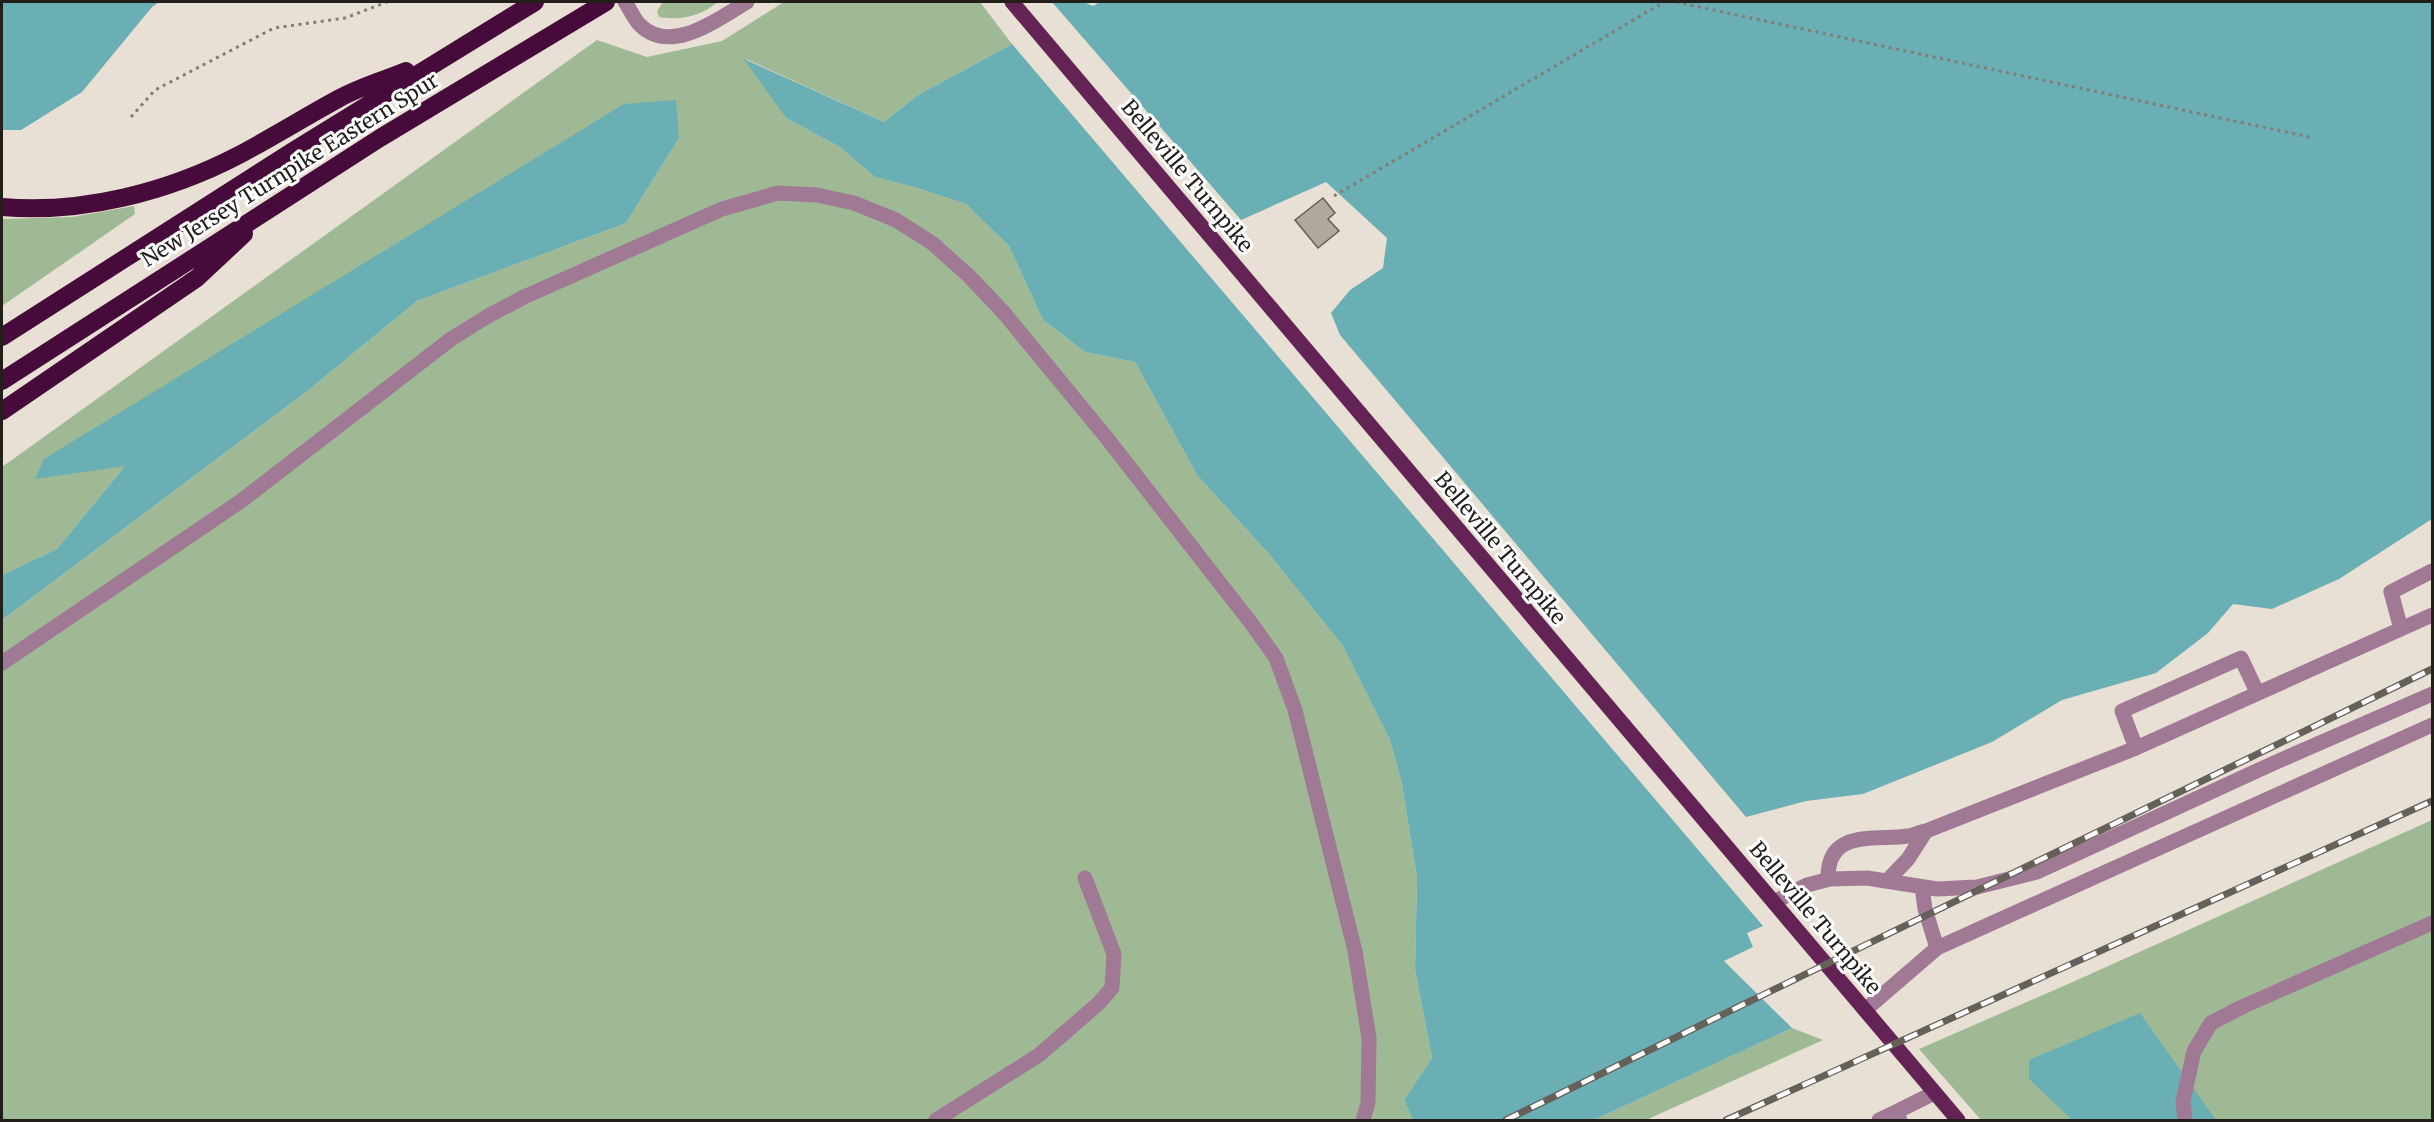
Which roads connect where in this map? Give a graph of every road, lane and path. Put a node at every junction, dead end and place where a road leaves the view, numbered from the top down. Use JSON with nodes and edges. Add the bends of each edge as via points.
{"nodes":[{"id":1,"x":387,"y":2,"type":"edge"},
{"id":2,"x":536,"y":2,"type":"edge"},
{"id":3,"x":606,"y":2,"type":"edge"},
{"id":4,"x":625,"y":2,"type":"edge"},
{"id":5,"x":747,"y":2,"type":"edge"},
{"id":6,"x":1012,"y":2,"type":"edge"},
{"id":7,"x":1664,"y":2,"type":"edge"},
{"id":8,"x":1676,"y":2,"type":"edge"},
{"id":9,"x":455,"y":51,"type":"junction"},
{"id":10,"x":131,"y":117,"type":"dead end"},
{"id":11,"x":2314,"y":138,"type":"dead end"},
{"id":12,"x":1334,"y":196,"type":"dead end"},
{"id":13,"x":278,"y":203,"type":"junction"},
{"id":14,"x":2,"y":207,"type":"edge"},
{"id":15,"x":2,"y":337,"type":"edge"},
{"id":16,"x":2,"y":381,"type":"edge"},
{"id":17,"x":2,"y":411,"type":"edge"},
{"id":18,"x":2433,"y":571,"type":"edge"},
{"id":19,"x":2433,"y":615,"type":"edge"},
{"id":20,"x":2401,"y":629,"type":"junction"},
{"id":21,"x":2,"y":663,"type":"edge"},
{"id":22,"x":2257,"y":692,"type":"junction"},
{"id":23,"x":2433,"y":694,"type":"edge"},
{"id":24,"x":2433,"y":725,"type":"edge"},
{"id":25,"x":2136,"y":748,"type":"junction"},
{"id":26,"x":1926,"y":831,"type":"junction"},
{"id":27,"x":1085,"y":878,"type":"dead end"},
{"id":28,"x":1828,"y":879,"type":"junction"},
{"id":29,"x":1887,"y":881,"type":"junction"},
{"id":30,"x":1922,"y":887,"type":"junction"},
{"id":31,"x":1774,"y":902,"type":"junction"},
{"id":32,"x":2433,"y":923,"type":"edge"},
{"id":33,"x":1937,"y":948,"type":"junction"},
{"id":34,"x":1865,"y":1010,"type":"junction"},
{"id":35,"x":1934,"y":1093,"type":"junction"},
{"id":36,"x":1898,"y":1116,"type":"edge"},
{"id":37,"x":936,"y":1120,"type":"edge"},
{"id":38,"x":1363,"y":1120,"type":"edge"},
{"id":39,"x":1879,"y":1120,"type":"edge"},
{"id":40,"x":1958,"y":1120,"type":"edge"},
{"id":41,"x":2185,"y":1120,"type":"edge"}],
"edges":[{"from":1,"to":10,"type":"path","via":[[345,18],[274,28],[155,90]]},
{"from":2,"to":9,"type":"highway","name":"New Jersey Turnpike Eastern Spur"},
{"from":3,"to":13,"type":"highway","name":"New Jersey Turnpike Eastern Spur"},
{"from":4,"to":5,"type":"lane","via":[[640,25],[667,36],[698,29]]},
{"from":6,"to":31,"type":"main road","name":"Belleville Turnpike"},
{"from":7,"to":12,"type":"path"},
{"from":8,"to":11,"type":"path"},
{"from":9,"to":14,"type":"highway","via":[[340,98],[237,156],[163,186],[87,204]]},
{"from":9,"to":15,"type":"highway","name":"New Jersey Turnpike Eastern Spur"},
{"from":13,"to":16,"type":"highway","name":"New Jersey Turnpike Eastern Spur"},
{"from":13,"to":17,"type":"highway","via":[[197,278]]},
{"from":18,"to":20,"type":"lane","via":[[2391,592]]},
{"from":19,"to":20,"type":"lane"},
{"from":20,"to":22,"type":"lane"},
{"from":21,"to":38,"type":"lane","via":[[241,501],[401,376],[488,316],[722,209],[778,193],[817,195],[854,203],[896,220],[932,243],[1004,313],[1114,446],[1276,658],[1295,710],[1355,951],[1369,1038],[1368,1103]]},
{"from":22,"to":25,"type":"lane"},
{"from":22,"to":25,"type":"lane","via":[[2241,658],[2122,711]]},
{"from":23,"to":30,"type":"lane","via":[[2037,872],[1977,887]]},
{"from":24,"to":33,"type":"lane"},
{"from":25,"to":26,"type":"lane"},
{"from":26,"to":28,"type":"lane","via":[[1852,840],[1837,851],[1828,866]]},
{"from":26,"to":29,"type":"lane","via":[[1908,859]]},
{"from":27,"to":37,"type":"lane","via":[[1114,954],[1112,988],[1039,1055]]},
{"from":28,"to":29,"type":"lane"},
{"from":28,"to":31,"type":"lane"},
{"from":29,"to":30,"type":"lane"},
{"from":30,"to":33,"type":"lane"},
{"from":31,"to":34,"type":"main road","name":"Belleville Turnpike"},
{"from":32,"to":41,"type":"lane","via":[[2211,1023],[2194,1051],[2183,1101]]},
{"from":33,"to":34,"type":"lane"},
{"from":34,"to":35,"type":"main road","name":"Belleville Turnpike"},
{"from":35,"to":36,"type":"lane"},
{"from":35,"to":40,"type":"main road","name":"Belleville Turnpike"},
{"from":36,"to":39,"type":"lane"}]}
